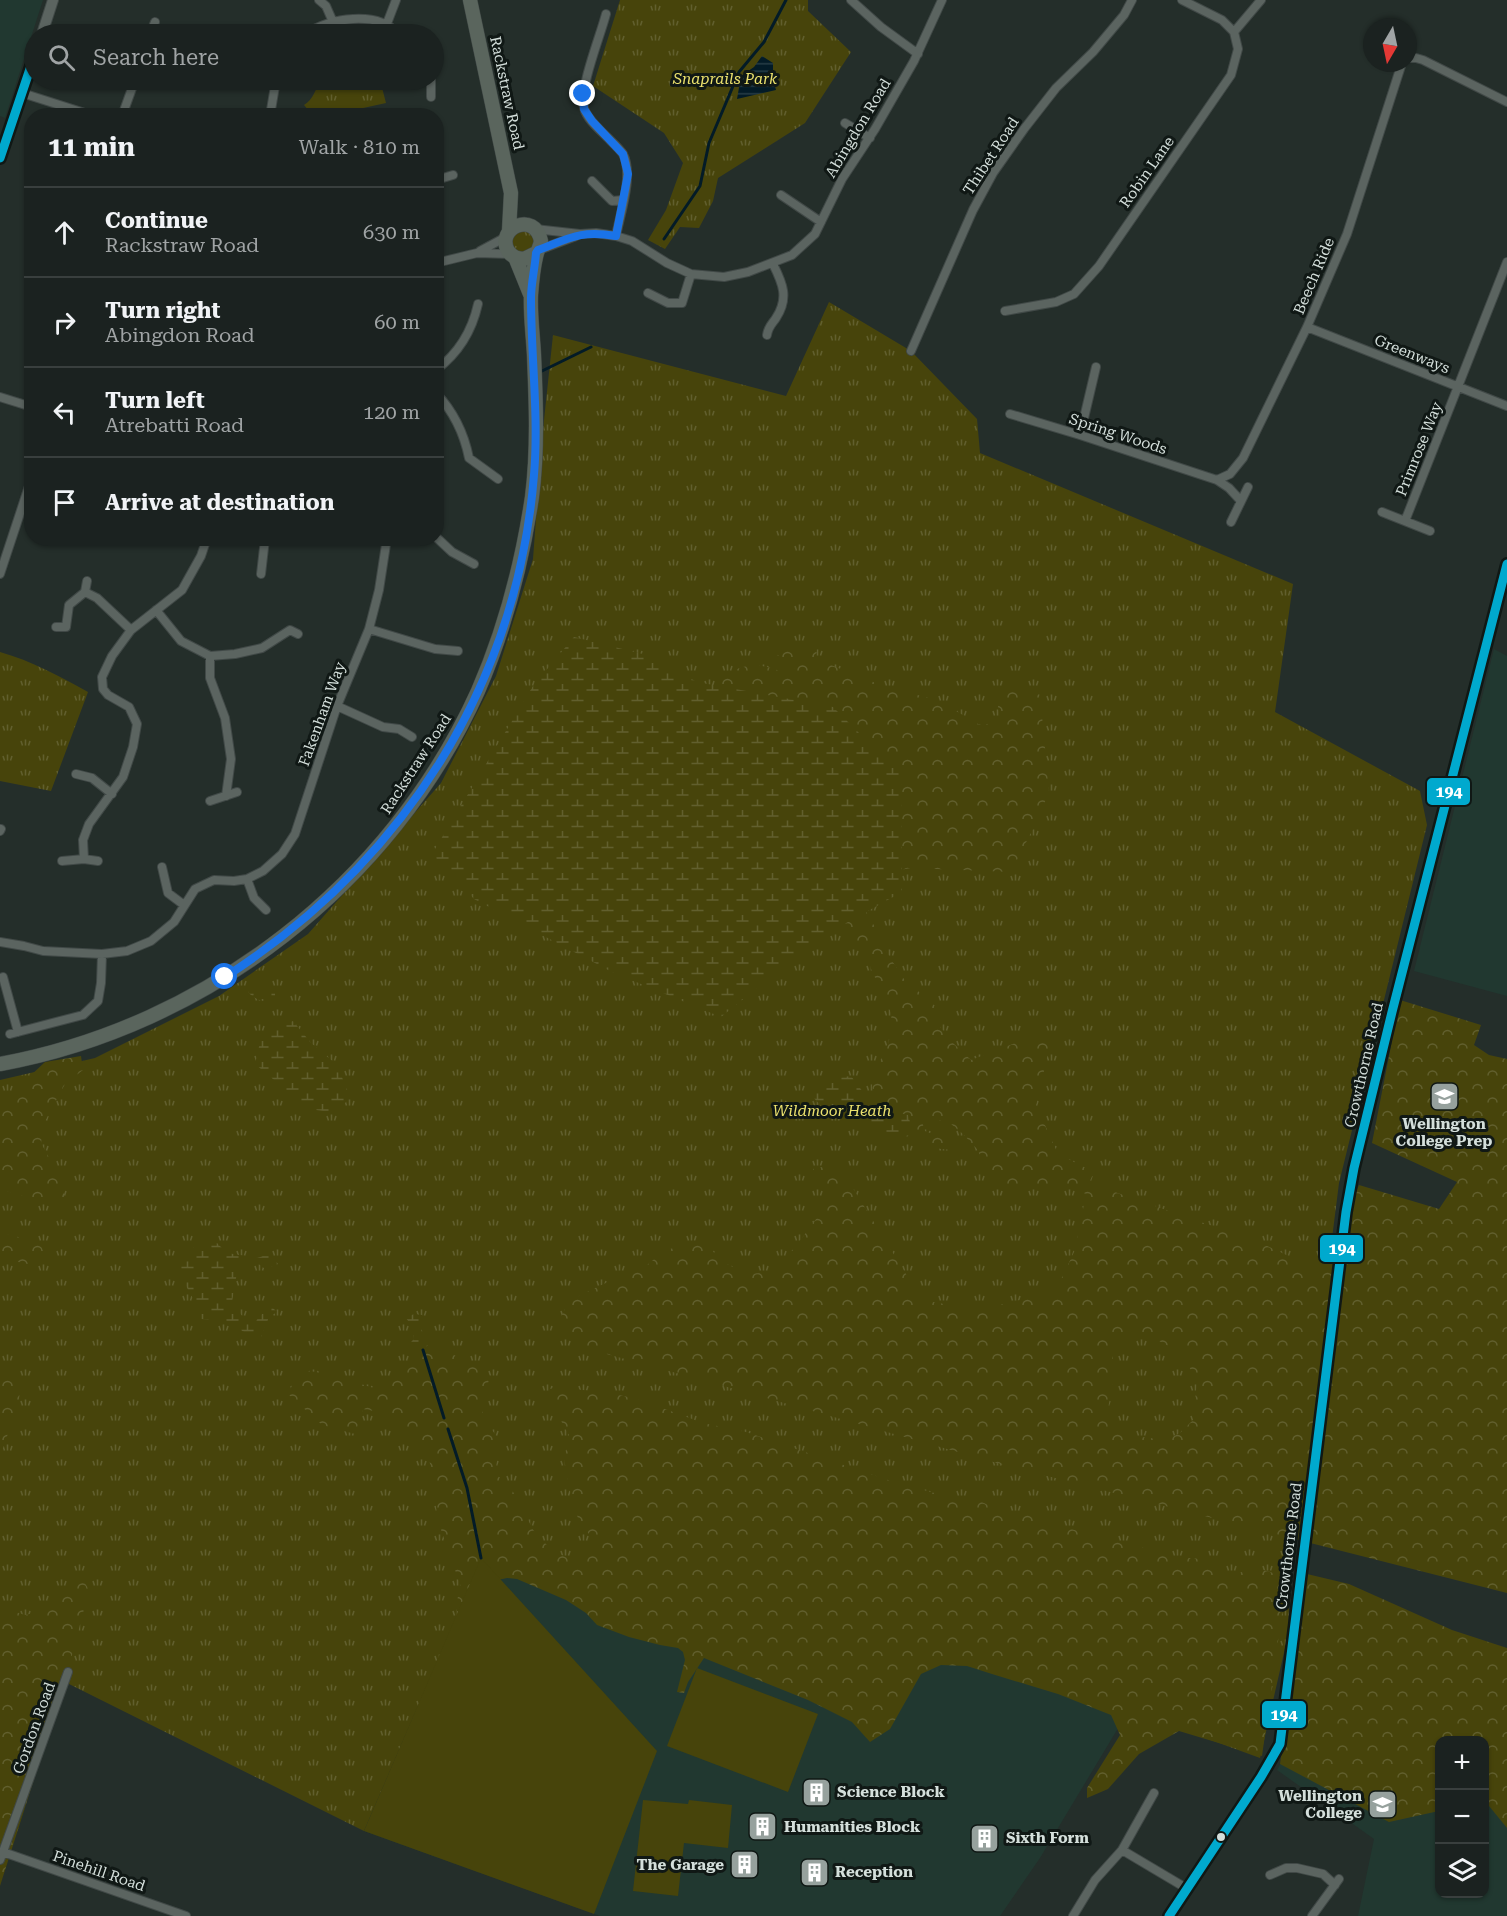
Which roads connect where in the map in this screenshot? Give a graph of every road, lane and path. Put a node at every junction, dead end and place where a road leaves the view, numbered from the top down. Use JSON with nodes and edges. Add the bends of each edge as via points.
{"nodes":[{"id":1,"x":53,"y":0,"type":"edge"},
{"id":2,"x":319,"y":0,"type":"edge"},
{"id":3,"x":396,"y":0,"type":"edge"},
{"id":4,"x":470,"y":0,"type":"edge"},
{"id":5,"x":851,"y":0,"type":"edge"},
{"id":6,"x":942,"y":0,"type":"edge"},
{"id":7,"x":1132,"y":0,"type":"edge"},
{"id":8,"x":1182,"y":0,"type":"edge"},
{"id":9,"x":1261,"y":0,"type":"edge"},
{"id":10,"x":606,"y":14,"type":"dead end"},
{"id":11,"x":333,"y":22,"type":"junction"},
{"id":12,"x":45,"y":24,"type":"edge"},
{"id":13,"x":327,"y":24,"type":"edge"},
{"id":14,"x":382,"y":24,"type":"edge"},
{"id":15,"x":387,"y":24,"type":"edge"},
{"id":16,"x":1234,"y":32,"type":"junction"},
{"id":17,"x":918,"y":54,"type":"junction"},
{"id":18,"x":1417,"y":59,"type":"edge"},
{"id":19,"x":1399,"y":72,"type":"edge"},
{"id":20,"x":24,"y":87,"type":"edge"},
{"id":21,"x":131,"y":90,"type":"edge"},
{"id":22,"x":274,"y":90,"type":"edge"},
{"id":23,"x":431,"y":90,"type":"edge"},
{"id":24,"x":22,"y":93,"type":"junction"},
{"id":25,"x":431,"y":97,"type":"dead end"},
{"id":26,"x":1507,"y":102,"type":"edge"},
{"id":27,"x":69,"y":108,"type":"edge"},
{"id":28,"x":125,"y":108,"type":"edge"},
{"id":29,"x":271,"y":108,"type":"edge"},
{"id":30,"x":846,"y":123,"type":"dead end"},
{"id":31,"x":870,"y":138,"type":"junction"},
{"id":32,"x":0,"y":158,"type":"edge"},
{"id":33,"x":453,"y":175,"type":"dead end"},
{"id":34,"x":444,"y":178,"type":"edge"},
{"id":35,"x":592,"y":181,"type":"dead end"},
{"id":36,"x":511,"y":193,"type":"junction"},
{"id":37,"x":781,"y":195,"type":"dead end"},
{"id":38,"x":623,"y":200,"type":"junction"},
{"id":39,"x":821,"y":222,"type":"junction"},
{"id":40,"x":532,"y":227,"type":"junction"},
{"id":41,"x":508,"y":234,"type":"junction"},
{"id":42,"x":580,"y":234,"type":"junction"},
{"id":43,"x":616,"y":236,"type":"junction"},
{"id":44,"x":537,"y":252,"type":"junction"},
{"id":45,"x":477,"y":253,"type":"junction"},
{"id":46,"x":513,"y":256,"type":"junction"},
{"id":47,"x":444,"y":260,"type":"edge"},
{"id":48,"x":1507,"y":262,"type":"edge"},
{"id":49,"x":773,"y":264,"type":"junction"},
{"id":50,"x":692,"y":274,"type":"junction"},
{"id":51,"x":648,"y":293,"type":"dead end"},
{"id":52,"x":531,"y":296,"type":"junction"},
{"id":53,"x":478,"y":304,"type":"dead end"},
{"id":54,"x":1005,"y":311,"type":"dead end"},
{"id":55,"x":1307,"y":327,"type":"junction"},
{"id":56,"x":767,"y":335,"type":"dead end"},
{"id":57,"x":911,"y":351,"type":"dead end"},
{"id":58,"x":444,"y":363,"type":"edge"},
{"id":59,"x":1096,"y":367,"type":"dead end"},
{"id":60,"x":1459,"y":386,"type":"junction"},
{"id":61,"x":0,"y":398,"type":"edge"},
{"id":62,"x":444,"y":401,"type":"edge"},
{"id":63,"x":24,"y":405,"type":"edge"},
{"id":64,"x":1507,"y":406,"type":"edge"},
{"id":65,"x":1010,"y":414,"type":"dead end"},
{"id":66,"x":1080,"y":435,"type":"junction"},
{"id":67,"x":1230,"y":474,"type":"junction"},
{"id":68,"x":498,"y":479,"type":"dead end"},
{"id":69,"x":1217,"y":480,"type":"junction"},
{"id":70,"x":1248,"y":487,"type":"dead end"},
{"id":71,"x":1229,"y":488,"type":"junction"},
{"id":72,"x":24,"y":501,"type":"edge"},
{"id":73,"x":1241,"y":501,"type":"junction"},
{"id":74,"x":1382,"y":512,"type":"dead end"},
{"id":75,"x":1405,"y":521,"type":"junction"},
{"id":76,"x":1231,"y":522,"type":"dead end"},
{"id":77,"x":1430,"y":531,"type":"dead end"},
{"id":78,"x":444,"y":544,"type":"edge"},
{"id":79,"x":204,"y":546,"type":"edge"},
{"id":80,"x":265,"y":546,"type":"edge"},
{"id":81,"x":386,"y":546,"type":"edge"},
{"id":82,"x":474,"y":564,"type":"dead end"},
{"id":83,"x":1507,"y":564,"type":"edge"},
{"id":84,"x":0,"y":574,"type":"edge"},
{"id":85,"x":261,"y":574,"type":"dead end"},
{"id":86,"x":87,"y":581,"type":"dead end"},
{"id":87,"x":85,"y":592,"type":"junction"},
{"id":88,"x":156,"y":610,"type":"junction"},
{"id":89,"x":56,"y":627,"type":"dead end"},
{"id":90,"x":131,"y":630,"type":"junction"},
{"id":91,"x":369,"y":630,"type":"junction"},
{"id":92,"x":298,"y":634,"type":"dead end"},
{"id":93,"x":458,"y":651,"type":"dead end"},
{"id":94,"x":210,"y":656,"type":"junction"},
{"id":95,"x":337,"y":706,"type":"junction"},
{"id":96,"x":412,"y":737,"type":"dead end"},
{"id":97,"x":76,"y":774,"type":"dead end"},
{"id":98,"x":237,"y":792,"type":"dead end"},
{"id":99,"x":112,"y":794,"type":"junction"},
{"id":100,"x":226,"y":796,"type":"junction"},
{"id":101,"x":210,"y":801,"type":"dead end"},
{"id":102,"x":84,"y":859,"type":"junction"},
{"id":103,"x":62,"y":861,"type":"dead end"},
{"id":104,"x":99,"y":861,"type":"dead end"},
{"id":105,"x":162,"y":867,"type":"dead end"},
{"id":106,"x":247,"y":879,"type":"junction"},
{"id":107,"x":184,"y":905,"type":"junction"},
{"id":108,"x":266,"y":910,"type":"dead end"},
{"id":109,"x":0,"y":942,"type":"edge"},
{"id":110,"x":102,"y":954,"type":"junction"},
{"id":111,"x":3,"y":977,"type":"dead end"},
{"id":112,"x":0,"y":1064,"type":"edge"},
{"id":113,"x":68,"y":1672,"type":"dead end"},
{"id":114,"x":1154,"y":1793,"type":"dead end"},
{"id":115,"x":1122,"y":1850,"type":"junction"},
{"id":116,"x":1,"y":1856,"type":"edge"},
{"id":117,"x":1270,"y":1875,"type":"dead end"},
{"id":118,"x":1186,"y":1888,"type":"junction"},
{"id":119,"x":186,"y":1916,"type":"edge"},
{"id":120,"x":1074,"y":1916,"type":"edge"},
{"id":121,"x":1169,"y":1916,"type":"edge"},
{"id":122,"x":1312,"y":1916,"type":"edge"}],
"edges":[{"from":1,"to":12,"type":"street"},
{"from":2,"to":11,"type":"street"},
{"from":3,"to":15,"type":"street"},
{"from":4,"to":36,"type":"main road","name":"Rackstraw Road"},
{"from":5,"to":17,"type":"street"},
{"from":6,"to":17,"type":"street","name":"Abingdon Road"},
{"from":7,"to":57,"type":"street","name":"Thibet Road","via":[[1093,52],[1056,88],[993,173]]},
{"from":8,"to":16,"type":"street","via":[[1222,20]]},
{"from":9,"to":16,"type":"street"},
{"from":10,"to":38,"type":"street","via":[[588,72],[584,109],[623,154],[628,174]]},
{"from":11,"to":13,"type":"street"},
{"from":11,"to":14,"type":"street","via":[[373,20]]},
{"from":16,"to":54,"type":"street","name":"Robin Lane","via":[[1238,49],[1231,75],[1099,266],[1074,294],[1056,302]]},
{"from":17,"to":31,"type":"street","name":"Abingdon Road"},
{"from":18,"to":26,"type":"street"},
{"from":19,"to":55,"type":"street","name":"Beech Ride","via":[[1347,234]]},
{"from":20,"to":24,"type":"street"},
{"from":21,"to":28,"type":"street"},
{"from":22,"to":29,"type":"street"},
{"from":23,"to":25,"type":"street"},
{"from":24,"to":27,"type":"street"},
{"from":24,"to":32,"type":"street"},
{"from":30,"to":31,"type":"street"},
{"from":31,"to":39,"type":"street","name":"Abingdon Road","via":[[842,179]]},
{"from":33,"to":34,"type":"street"},
{"from":35,"to":38,"type":"street","via":[[612,201]]},
{"from":36,"to":40,"type":"main road","name":"Rackstraw Road"},
{"from":36,"to":41,"type":"main road","name":"Rackstraw Road"},
{"from":37,"to":39,"type":"street"},
{"from":38,"to":43,"type":"street"},
{"from":39,"to":49,"type":"street","name":"Abingdon Road","via":[[815,234],[792,255]]},
{"from":40,"to":41,"type":"main road","via":[[517,225]]},
{"from":40,"to":42,"type":"street","name":"Abingdon Road"},
{"from":40,"to":44,"type":"main road","via":[[540,238]]},
{"from":41,"to":45,"type":"street"},
{"from":41,"to":46,"type":"main road","via":[[506,246]]},
{"from":42,"to":43,"type":"street","name":"Abingdon Road"},
{"from":42,"to":44,"type":"street","name":"Abingdon Road"},
{"from":43,"to":50,"type":"street","name":"Abingdon Road"},
{"from":44,"to":46,"type":"main road","via":[[528,259]]},
{"from":44,"to":52,"type":"main road","name":"Rackstraw Road"},
{"from":45,"to":46,"type":"street"},
{"from":45,"to":47,"type":"street"},
{"from":46,"to":52,"type":"main road","name":"Rackstraw Road"},
{"from":48,"to":60,"type":"street","name":"Primrose Way"},
{"from":49,"to":50,"type":"street","name":"Abingdon Road","via":[[724,277]]},
{"from":49,"to":56,"type":"street","via":[[782,281],[784,303]]},
{"from":50,"to":51,"type":"street","via":[[682,303],[668,303]]},
{"from":52,"to":112,"type":"main road","name":"Rackstraw Road","via":[[536,449],[514,588],[478,691],[447,751],[413,803],[378,847],[326,901],[225,977],[118,1031]]},
{"from":53,"to":58,"type":"street","via":[[467,337]]},
{"from":55,"to":60,"type":"street","name":"Greenways"},
{"from":55,"to":67,"type":"street","name":"Beech Ride","via":[[1257,432]]},
{"from":59,"to":66,"type":"street"},
{"from":60,"to":64,"type":"street","name":"Greenways"},
{"from":60,"to":75,"type":"street","name":"Primrose Way"},
{"from":61,"to":63,"type":"street"},
{"from":62,"to":68,"type":"street","via":[[465,439],[469,458]]},
{"from":65,"to":66,"type":"street","name":"Spring Woods"},
{"from":66,"to":69,"type":"street","name":"Spring Woods"},
{"from":67,"to":69,"type":"street","name":"Beech Ride"},
{"from":67,"to":71,"type":"street"},
{"from":69,"to":71,"type":"street","name":"Spring Woods"},
{"from":70,"to":73,"type":"street"},
{"from":71,"to":73,"type":"street","name":"Spring Woods"},
{"from":72,"to":84,"type":"street"},
{"from":73,"to":76,"type":"street"},
{"from":74,"to":75,"type":"street","name":"Primrose Way"},
{"from":75,"to":77,"type":"street","name":"Primrose Way"},
{"from":78,"to":82,"type":"street"},
{"from":79,"to":88,"type":"street","via":[[182,590]]},
{"from":80,"to":85,"type":"street"},
{"from":81,"to":91,"type":"street","name":"Fakenham Way"},
{"from":83,"to":118,"type":"street","name":"Crowthorne Road","via":[[1350,1190],[1280,1744]]},
{"from":86,"to":87,"type":"street"},
{"from":87,"to":89,"type":"street","via":[[69,605],[66,627]]},
{"from":87,"to":90,"type":"street","via":[[97,598]]},
{"from":88,"to":90,"type":"street"},
{"from":88,"to":94,"type":"street","via":[[181,640]]},
{"from":90,"to":99,"type":"street","via":[[102,677],[103,689],[129,707],[137,724],[123,777]]},
{"from":91,"to":93,"type":"street","via":[[435,649]]},
{"from":91,"to":95,"type":"street","name":"Fakenham Way"},
{"from":92,"to":94,"type":"street","via":[[290,630],[262,648]]},
{"from":94,"to":100,"type":"street","via":[[210,678],[225,718],[231,759]]},
{"from":95,"to":96,"type":"street"},
{"from":95,"to":106,"type":"street","name":"Fakenham Way","via":[[294,834],[282,854]]},
{"from":97,"to":99,"type":"street","via":[[92,778]]},
{"from":98,"to":100,"type":"street"},
{"from":99,"to":102,"type":"street","via":[[83,840]]},
{"from":100,"to":101,"type":"street"},
{"from":102,"to":103,"type":"street"},
{"from":102,"to":104,"type":"street"},
{"from":105,"to":107,"type":"street","via":[[168,894]]},
{"from":106,"to":107,"type":"street","via":[[214,880],[195,889]]},
{"from":106,"to":108,"type":"street","via":[[254,898]]},
{"from":107,"to":110,"type":"street","via":[[174,922],[151,941],[127,951]]},
{"from":109,"to":110,"type":"street","via":[[43,951]]},
{"from":110,"to":111,"type":"street","via":[[98,1001],[83,1015],[14,1033]]},
{"from":113,"to":116,"type":"street","name":"Gordon Road"},
{"from":114,"to":115,"type":"street"},
{"from":115,"to":118,"type":"street"},
{"from":115,"to":120,"type":"street","via":[[1095,1880]]},
{"from":116,"to":119,"type":"street","name":"Pinehill Road"},
{"from":117,"to":122,"type":"street","via":[[1297,1868],[1337,1882]]},
{"from":118,"to":121,"type":"street","name":"Crowthorne Road"}]}
